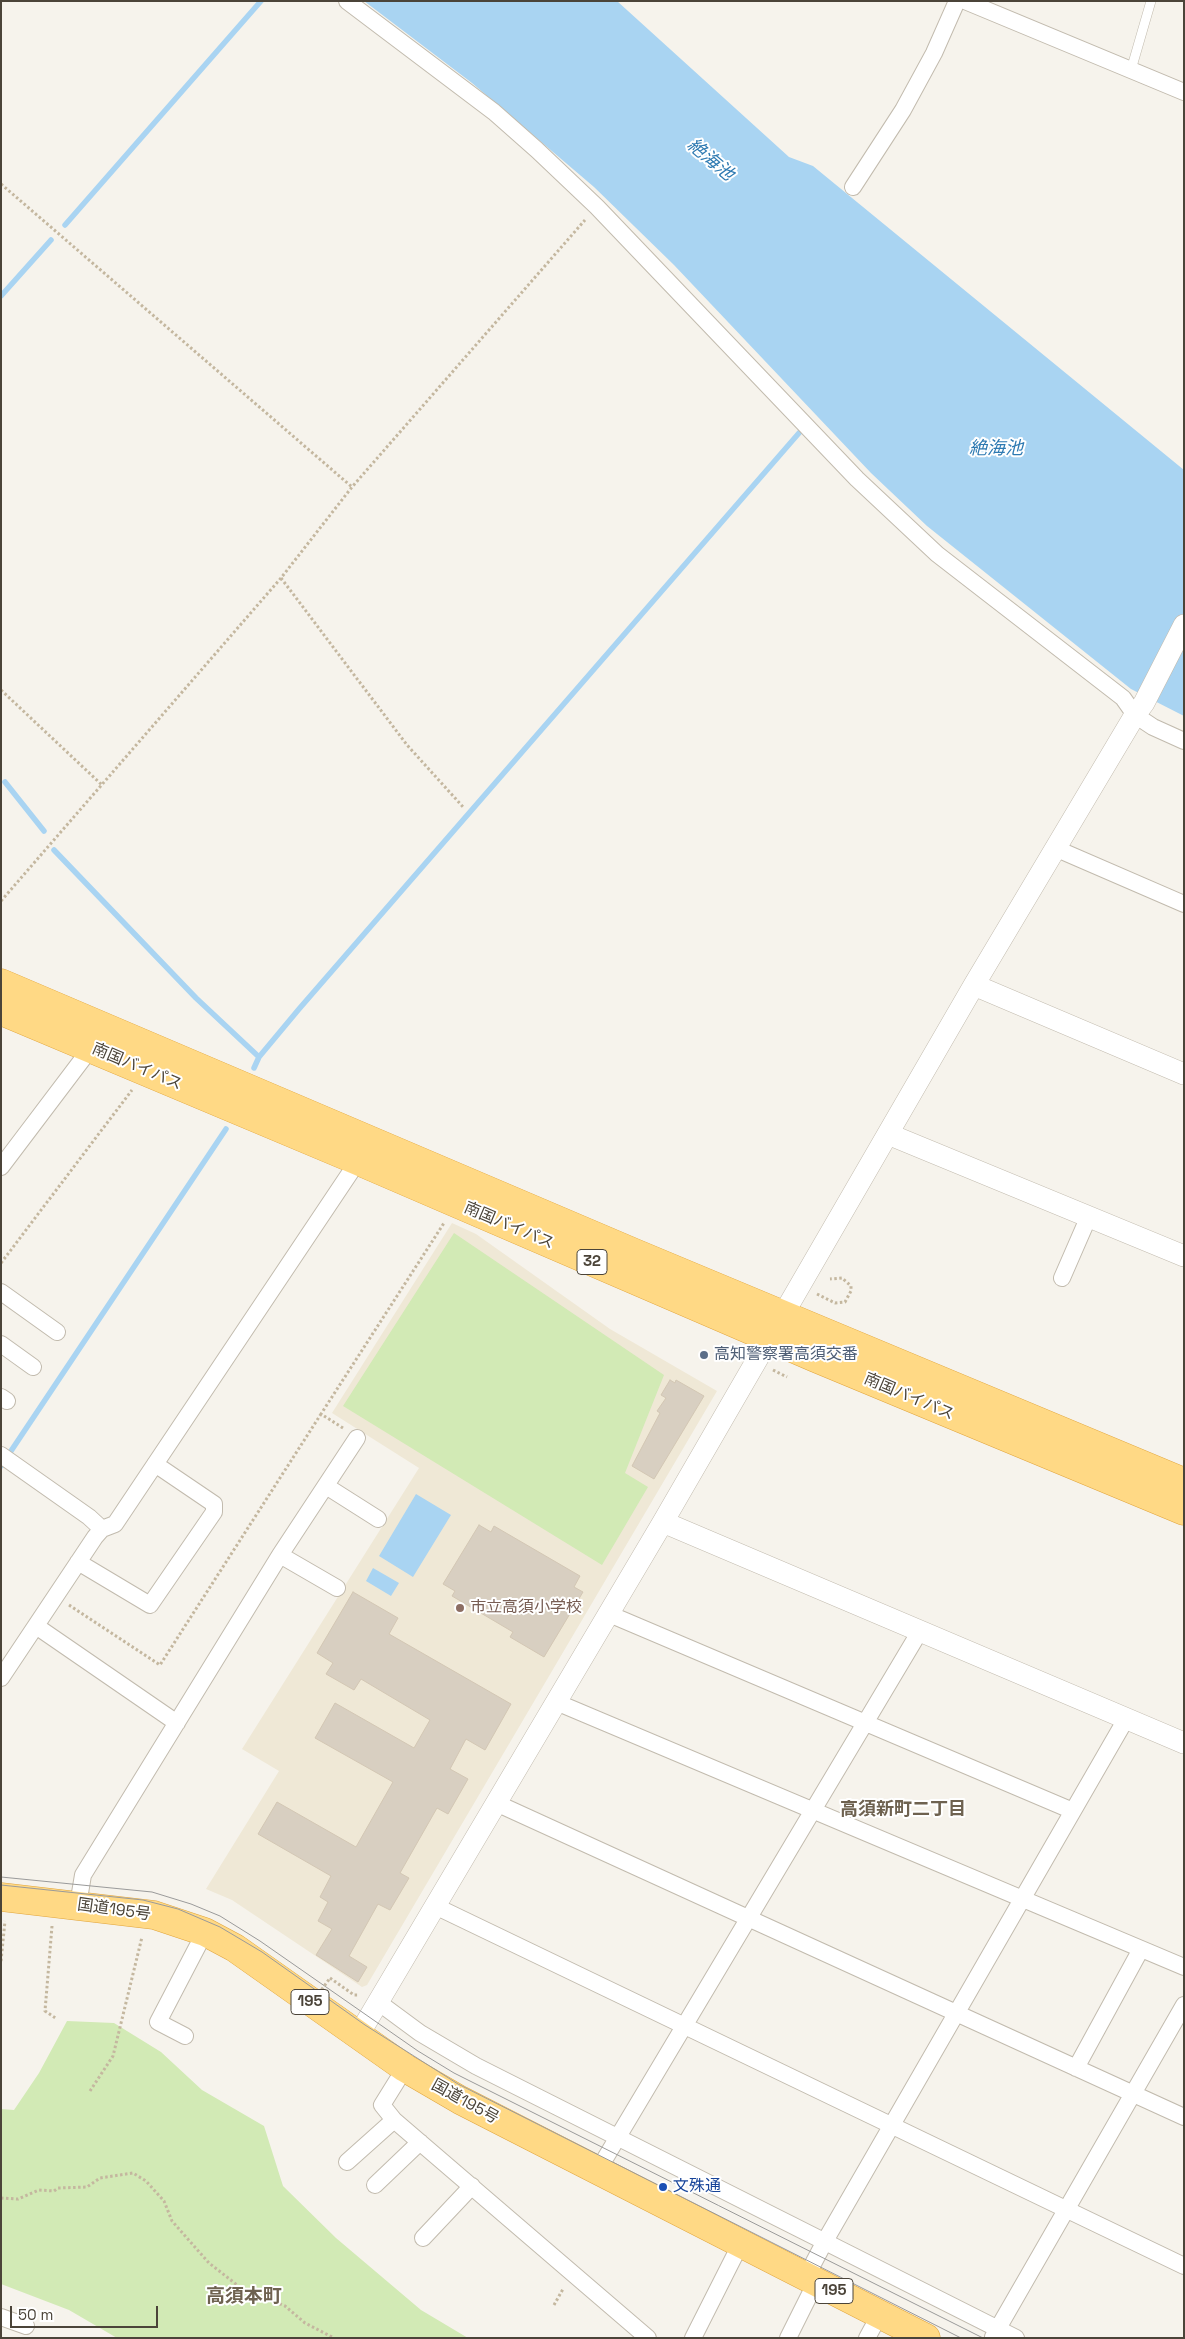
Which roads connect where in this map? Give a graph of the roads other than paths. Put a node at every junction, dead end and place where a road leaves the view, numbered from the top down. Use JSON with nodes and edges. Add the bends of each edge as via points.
{"nodes":[{"id":1,"x":347,"y":1,"type":"edge"},
{"id":2,"x":957,"y":1,"type":"edge"},
{"id":3,"x":965,"y":1,"type":"edge"},
{"id":4,"x":1151,"y":1,"type":"edge"},
{"id":5,"x":1131,"y":70,"type":"junction"},
{"id":6,"x":1184,"y":92,"type":"edge"},
{"id":7,"x":854,"y":187,"type":"dead end"},
{"id":8,"x":1184,"y":625,"type":"edge"},
{"id":9,"x":1140,"y":709,"type":"junction"},
{"id":10,"x":1184,"y":741,"type":"edge"},
{"id":11,"x":1057,"y":850,"type":"junction"},
{"id":12,"x":1184,"y":904,"type":"edge"},
{"id":13,"x":1,"y":983,"type":"edge"},
{"id":14,"x":974,"y":985,"type":"junction"},
{"id":15,"x":1,"y":1011,"type":"edge"},
{"id":16,"x":91,"y":1048,"type":"junction"},
{"id":17,"x":1184,"y":1074,"type":"edge"},
{"id":18,"x":888,"y":1134,"type":"junction"},
{"id":19,"x":358,"y":1161,"type":"junction"},
{"id":20,"x":1,"y":1167,"type":"edge"},
{"id":21,"x":1089,"y":1216,"type":"junction"},
{"id":22,"x":1184,"y":1256,"type":"edge"},
{"id":23,"x":1062,"y":1278,"type":"dead end"},
{"id":24,"x":1,"y":1292,"type":"edge"},
{"id":25,"x":784,"y":1313,"type":"junction"},
{"id":26,"x":57,"y":1332,"type":"dead end"},
{"id":27,"x":769,"y":1338,"type":"junction"},
{"id":28,"x":1,"y":1344,"type":"edge"},
{"id":29,"x":32,"y":1367,"type":"dead end"},
{"id":30,"x":357,"y":1438,"type":"road end"},
{"id":31,"x":1,"y":1455,"type":"edge"},
{"id":32,"x":155,"y":1464,"type":"junction"},
{"id":33,"x":1184,"y":1482,"type":"edge"},
{"id":34,"x":326,"y":1486,"type":"junction"},
{"id":35,"x":1184,"y":1512,"type":"edge"},
{"id":36,"x":378,"y":1519,"type":"dead end"},
{"id":37,"x":663,"y":1522,"type":"junction"},
{"id":38,"x":102,"y":1529,"type":"junction"},
{"id":39,"x":280,"y":1555,"type":"junction"},
{"id":40,"x":78,"y":1562,"type":"junction"},
{"id":41,"x":337,"y":1588,"type":"dead end"},
{"id":42,"x":608,"y":1614,"type":"junction"},
{"id":43,"x":36,"y":1626,"type":"junction"},
{"id":44,"x":920,"y":1631,"type":"junction"},
{"id":45,"x":1,"y":1678,"type":"edge"},
{"id":46,"x":556,"y":1702,"type":"junction"},
{"id":47,"x":1126,"y":1719,"type":"junction"},
{"id":48,"x":865,"y":1722,"type":"junction"},
{"id":49,"x":177,"y":1723,"type":"junction"},
{"id":50,"x":1184,"y":1743,"type":"edge"},
{"id":51,"x":496,"y":1803,"type":"junction"},
{"id":52,"x":812,"y":1810,"type":"junction"},
{"id":53,"x":1073,"y":1811,"type":"junction"},
{"id":54,"x":4,"y":1898,"type":"edge"},
{"id":55,"x":1023,"y":1898,"type":"junction"},
{"id":56,"x":66,"y":1904,"type":"junction"},
{"id":57,"x":436,"y":1906,"type":"junction"},
{"id":58,"x":748,"y":1917,"type":"junction"},
{"id":59,"x":205,"y":1932,"type":"junction"},
{"id":60,"x":1141,"y":1949,"type":"junction"},
{"id":61,"x":1184,"y":1967,"type":"edge"},
{"id":62,"x":378,"y":2002,"type":"junction"},
{"id":63,"x":1184,"y":2005,"type":"edge"},
{"id":64,"x":957,"y":2013,"type":"junction"},
{"id":65,"x":683,"y":2025,"type":"junction"},
{"id":66,"x":185,"y":2036,"type":"dead end"},
{"id":67,"x":358,"y":2036,"type":"junction"},
{"id":68,"x":405,"y":2068,"type":"junction"},
{"id":69,"x":1076,"y":2068,"type":"junction"},
{"id":70,"x":1134,"y":2095,"type":"junction"},
{"id":71,"x":1184,"y":2117,"type":"edge"},
{"id":72,"x":394,"y":2120,"type":"junction"},
{"id":73,"x":893,"y":2126,"type":"junction"},
{"id":74,"x":617,"y":2136,"type":"junction"},
{"id":75,"x":420,"y":2142,"type":"junction"},
{"id":76,"x":347,"y":2162,"type":"dead end"},
{"id":77,"x":597,"y":2172,"type":"junction"},
{"id":78,"x":375,"y":2184,"type":"dead end"},
{"id":79,"x":472,"y":2186,"type":"junction"},
{"id":80,"x":1066,"y":2210,"type":"junction"},
{"id":81,"x":423,"y":2238,"type":"dead end"},
{"id":82,"x":825,"y":2241,"type":"junction"},
{"id":83,"x":741,"y":2243,"type":"junction"},
{"id":84,"x":1184,"y":2266,"type":"edge"},
{"id":85,"x":806,"y":2277,"type":"junction"},
{"id":86,"x":880,"y":2314,"type":"junction"},
{"id":87,"x":1,"y":2317,"type":"edge"},
{"id":88,"x":26,"y":2326,"type":"dead end"},
{"id":89,"x":995,"y":2333,"type":"edge"},
{"id":90,"x":648,"y":2338,"type":"edge"},
{"id":91,"x":693,"y":2338,"type":"edge"},
{"id":92,"x":788,"y":2338,"type":"edge"},
{"id":93,"x":867,"y":2338,"type":"edge"},
{"id":94,"x":926,"y":2338,"type":"edge"},
{"id":95,"x":1016,"y":2338,"type":"edge"}],
"edges":[{"from":1,"to":9,"type":"street","via":[[494,112],[597,207],[812,433],[938,554]]},
{"from":2,"to":7,"type":"street","via":[[903,110]]},
{"from":3,"to":5,"type":"street"},
{"from":4,"to":5,"type":"lane"},
{"from":5,"to":6,"type":"street"},
{"from":8,"to":9,"type":"street"},
{"from":9,"to":10,"type":"street","via":[[1154,727]]},
{"from":9,"to":11,"type":"street"},
{"from":11,"to":12,"type":"street"},
{"from":11,"to":14,"type":"street"},
{"from":13,"to":25,"type":"highway","name":"南国バイパス","number":"32","via":[[635,1253]]},
{"from":14,"to":17,"type":"street"},
{"from":14,"to":18,"type":"street"},
{"from":15,"to":16,"type":"highway","name":"南国バイパス","number":"32"},
{"from":16,"to":19,"type":"highway","name":"南国バイパス","number":"32"},
{"from":16,"to":20,"type":"street"},
{"from":18,"to":21,"type":"street"},
{"from":18,"to":25,"type":"street"},
{"from":19,"to":27,"type":"highway","name":"南国バイパス","number":"32"},
{"from":19,"to":32,"type":"street"},
{"from":21,"to":22,"type":"street"},
{"from":21,"to":23,"type":"street"},
{"from":24,"to":26,"type":"street"},
{"from":25,"to":27,"type":"street"},
{"from":25,"to":33,"type":"highway","name":"南国バイパス","number":"32"},
{"from":27,"to":35,"type":"highway","name":"南国バイパス","number":"32"},
{"from":27,"to":37,"type":"street"},
{"from":28,"to":29,"type":"street"},
{"from":30,"to":34,"type":"street"},
{"from":31,"to":38,"type":"street"},
{"from":32,"to":38,"type":"street","via":[[115,1524]]},
{"from":32,"to":40,"type":"street","via":[[214,1504],[214,1512],[150,1604]]},
{"from":34,"to":36,"type":"street"},
{"from":34,"to":39,"type":"street"},
{"from":37,"to":42,"type":"street"},
{"from":37,"to":44,"type":"street"},
{"from":38,"to":40,"type":"street"},
{"from":39,"to":41,"type":"street"},
{"from":39,"to":49,"type":"street"},
{"from":40,"to":43,"type":"street"},
{"from":42,"to":46,"type":"street"},
{"from":42,"to":48,"type":"street"},
{"from":43,"to":45,"type":"street"},
{"from":43,"to":49,"type":"street"},
{"from":44,"to":47,"type":"street"},
{"from":44,"to":48,"type":"street"},
{"from":46,"to":51,"type":"street"},
{"from":46,"to":52,"type":"street"},
{"from":47,"to":50,"type":"street"},
{"from":47,"to":53,"type":"street"},
{"from":48,"to":52,"type":"street"},
{"from":48,"to":53,"type":"street"},
{"from":49,"to":56,"type":"street"},
{"from":51,"to":57,"type":"street"},
{"from":51,"to":58,"type":"street"},
{"from":52,"to":55,"type":"street"},
{"from":52,"to":58,"type":"street"},
{"from":53,"to":55,"type":"street"},
{"from":54,"to":56,"type":"highway","name":"国道195号","number":"195"},
{"from":55,"to":60,"type":"street"},
{"from":55,"to":64,"type":"street"},
{"from":56,"to":59,"type":"highway","name":"国道195号","number":"195","via":[[147,1914]]},
{"from":57,"to":62,"type":"street"},
{"from":57,"to":65,"type":"street"},
{"from":58,"to":64,"type":"street"},
{"from":58,"to":65,"type":"street"},
{"from":59,"to":66,"type":"street","via":[[158,2022]]},
{"from":59,"to":67,"type":"highway","name":"国道195号","number":"195","via":[[243,1954]]},
{"from":60,"to":61,"type":"street"},
{"from":60,"to":69,"type":"street"},
{"from":62,"to":67,"type":"street"},
{"from":62,"to":74,"type":"street","via":[[420,2033],[476,2066]]},
{"from":63,"to":70,"type":"street"},
{"from":64,"to":69,"type":"street"},
{"from":64,"to":73,"type":"street"},
{"from":65,"to":73,"type":"street"},
{"from":65,"to":74,"type":"street"},
{"from":67,"to":68,"type":"highway","name":"国道195号","number":"195"},
{"from":68,"to":72,"type":"street","via":[[382,2105]]},
{"from":68,"to":77,"type":"highway","name":"国道195号","number":"195"},
{"from":69,"to":70,"type":"street"},
{"from":70,"to":71,"type":"street"},
{"from":70,"to":80,"type":"street"},
{"from":72,"to":75,"type":"street"},
{"from":72,"to":76,"type":"street"},
{"from":73,"to":80,"type":"street"},
{"from":73,"to":82,"type":"street"},
{"from":74,"to":77,"type":"street"},
{"from":74,"to":82,"type":"street"},
{"from":75,"to":78,"type":"street"},
{"from":75,"to":79,"type":"street"},
{"from":77,"to":83,"type":"highway","name":"国道195号","number":"195"},
{"from":79,"to":81,"type":"street"},
{"from":79,"to":90,"type":"street"},
{"from":80,"to":84,"type":"street"},
{"from":80,"to":89,"type":"street"},
{"from":82,"to":85,"type":"street"},
{"from":82,"to":89,"type":"street"},
{"from":83,"to":85,"type":"highway","name":"国道195号","number":"195"},
{"from":83,"to":91,"type":"street"},
{"from":85,"to":86,"type":"highway","name":"国道195号","number":"195"},
{"from":85,"to":92,"type":"street","via":[[812,2290]]},
{"from":86,"to":93,"type":"street"},
{"from":86,"to":94,"type":"highway","name":"国道195号","number":"195"},
{"from":87,"to":88,"type":"street"},
{"from":89,"to":95,"type":"street"}]}
